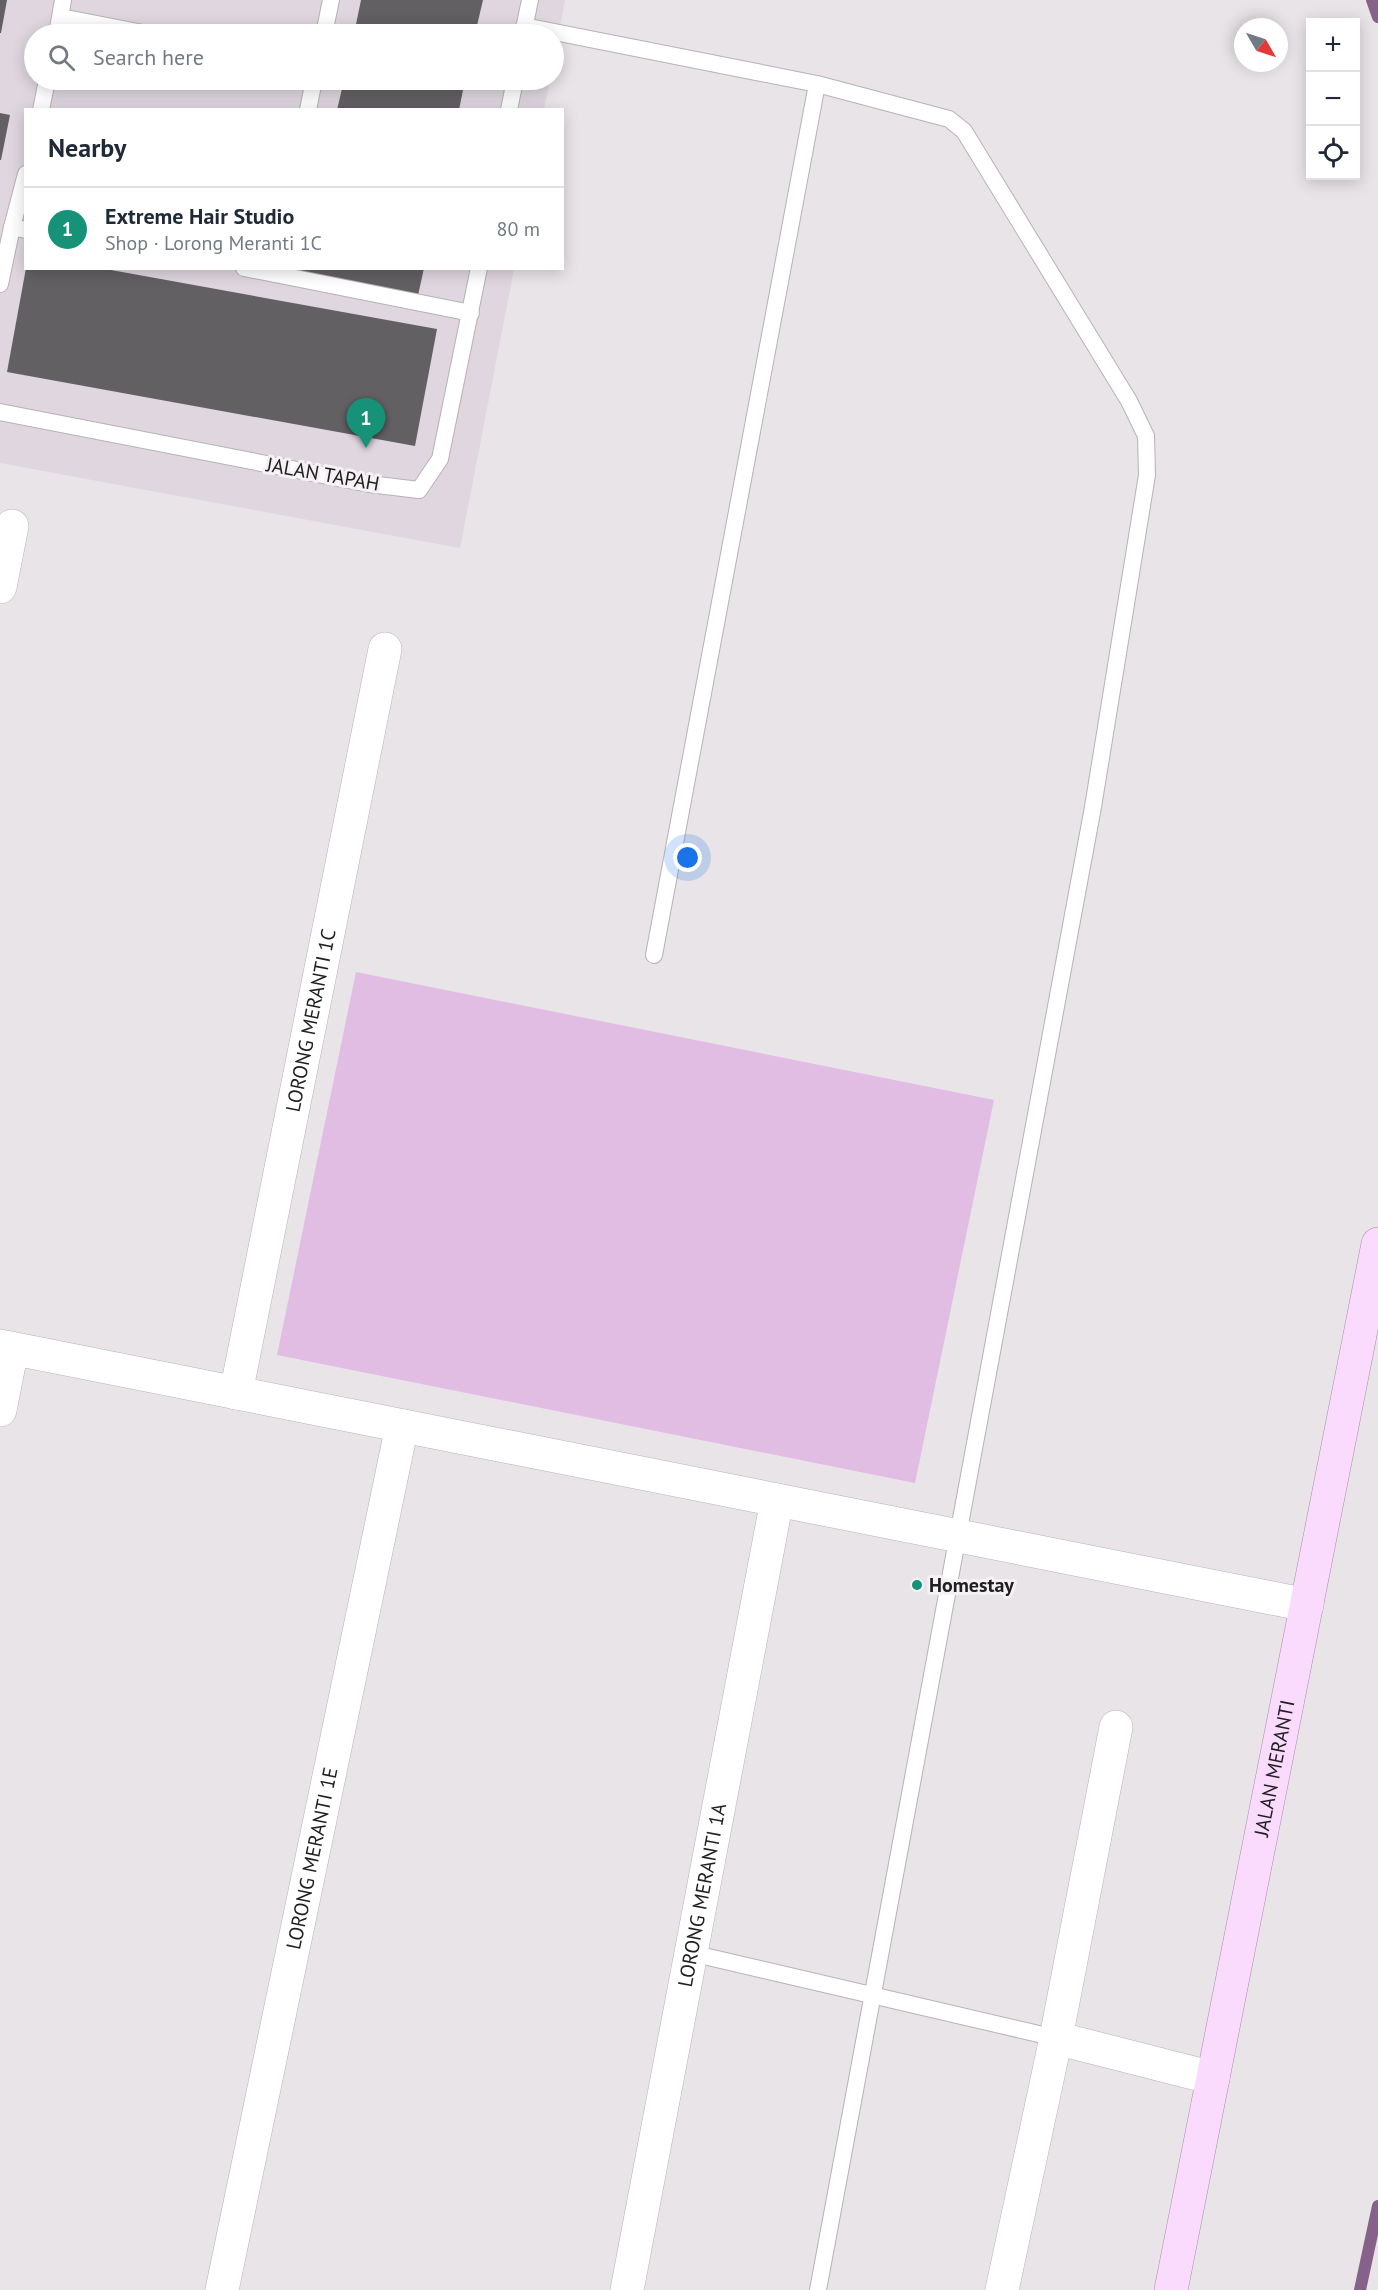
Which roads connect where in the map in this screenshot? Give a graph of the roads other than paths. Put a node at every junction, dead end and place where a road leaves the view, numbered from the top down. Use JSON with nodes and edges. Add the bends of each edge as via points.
{"nodes":[{"id":1,"x":332,"y":0,"type":"edge"},
{"id":2,"x":530,"y":0,"type":"edge"},
{"id":3,"x":62,"y":8,"type":"edge"},
{"id":4,"x":59,"y":24,"type":"edge"},
{"id":5,"x":115,"y":24,"type":"edge"},
{"id":6,"x":326,"y":24,"type":"edge"},
{"id":7,"x":525,"y":24,"type":"edge"},
{"id":8,"x":564,"y":37,"type":"edge"},
{"id":9,"x":817,"y":84,"type":"junction"},
{"id":10,"x":45,"y":90,"type":"edge"},
{"id":11,"x":312,"y":90,"type":"edge"},
{"id":12,"x":512,"y":90,"type":"edge"},
{"id":13,"x":40,"y":108,"type":"edge"},
{"id":14,"x":308,"y":108,"type":"edge"},
{"id":15,"x":509,"y":108,"type":"edge"},
{"id":16,"x":24,"y":189,"type":"edge"},
{"id":17,"x":19,"y":228,"type":"edge"},
{"id":18,"x":479,"y":270,"type":"edge"},
{"id":19,"x":276,"y":271,"type":"edge"},
{"id":20,"x":0,"y":284,"type":"edge"},
{"id":21,"x":471,"y":313,"type":"junction"},
{"id":22,"x":0,"y":412,"type":"edge"},
{"id":23,"x":12,"y":526,"type":"dead end"},
{"id":24,"x":0,"y":587,"type":"edge"},
{"id":25,"x":386,"y":650,"type":"dead end"},
{"id":26,"x":654,"y":954,"type":"dead end"},
{"id":27,"x":1378,"y":1244,"type":"edge"},
{"id":28,"x":6,"y":1347,"type":"edge"},
{"id":29,"x":236,"y":1393,"type":"junction"},
{"id":30,"x":0,"y":1410,"type":"edge"},
{"id":31,"x":402,"y":1426,"type":"junction"},
{"id":32,"x":777,"y":1500,"type":"junction"},
{"id":33,"x":959,"y":1536,"type":"junction"},
{"id":34,"x":1307,"y":1605,"type":"junction"},
{"id":35,"x":1116,"y":1727,"type":"dead end"},
{"id":36,"x":691,"y":1953,"type":"junction"},
{"id":37,"x":874,"y":1995,"type":"junction"},
{"id":38,"x":1056,"y":2038,"type":"junction"},
{"id":39,"x":1213,"y":2078,"type":"junction"},
{"id":40,"x":222,"y":2290,"type":"edge"},
{"id":41,"x":627,"y":2290,"type":"edge"},
{"id":42,"x":818,"y":2290,"type":"edge"},
{"id":43,"x":1002,"y":2290,"type":"edge"},
{"id":44,"x":1171,"y":2290,"type":"edge"}],
"edges":[{"from":1,"to":6,"type":"lane"},
{"from":2,"to":7,"type":"lane"},
{"from":3,"to":4,"type":"lane"},
{"from":3,"to":5,"type":"lane"},
{"from":8,"to":9,"type":"lane"},
{"from":9,"to":26,"type":"lane"},
{"from":9,"to":33,"type":"lane","via":[[949,119],[964,131],[1129,401],[1146,436],[1147,475],[1093,807]]},
{"from":10,"to":13,"type":"lane"},
{"from":11,"to":14,"type":"lane"},
{"from":12,"to":15,"type":"lane"},
{"from":16,"to":17,"type":"lane"},
{"from":17,"to":20,"type":"lane"},
{"from":18,"to":21,"type":"lane","name":"JALAN TAPAH"},
{"from":19,"to":21,"type":"lane"},
{"from":21,"to":22,"type":"lane","name":"JALAN TAPAH","via":[[440,459],[419,490],[369,484]]},
{"from":23,"to":24,"type":"street"},
{"from":25,"to":29,"type":"street","name":"LORONG MERANTI 1C"},
{"from":27,"to":34,"type":"main road","name":"JALAN MERANTI"},
{"from":28,"to":29,"type":"street"},
{"from":28,"to":30,"type":"street"},
{"from":29,"to":31,"type":"street"},
{"from":31,"to":32,"type":"street"},
{"from":31,"to":40,"type":"street","name":"LORONG MERANTI 1E"},
{"from":32,"to":33,"type":"street"},
{"from":32,"to":36,"type":"street","name":"LORONG MERANTI 1A"},
{"from":33,"to":34,"type":"street"},
{"from":33,"to":37,"type":"lane"},
{"from":34,"to":39,"type":"main road","name":"JALAN MERANTI"},
{"from":35,"to":38,"type":"street"},
{"from":36,"to":37,"type":"lane"},
{"from":36,"to":41,"type":"street","name":"LORONG MERANTI 1A"},
{"from":37,"to":38,"type":"lane"},
{"from":37,"to":42,"type":"lane"},
{"from":38,"to":39,"type":"street"},
{"from":38,"to":43,"type":"street"},
{"from":39,"to":44,"type":"main road","name":"JALAN MERANTI"}]}
